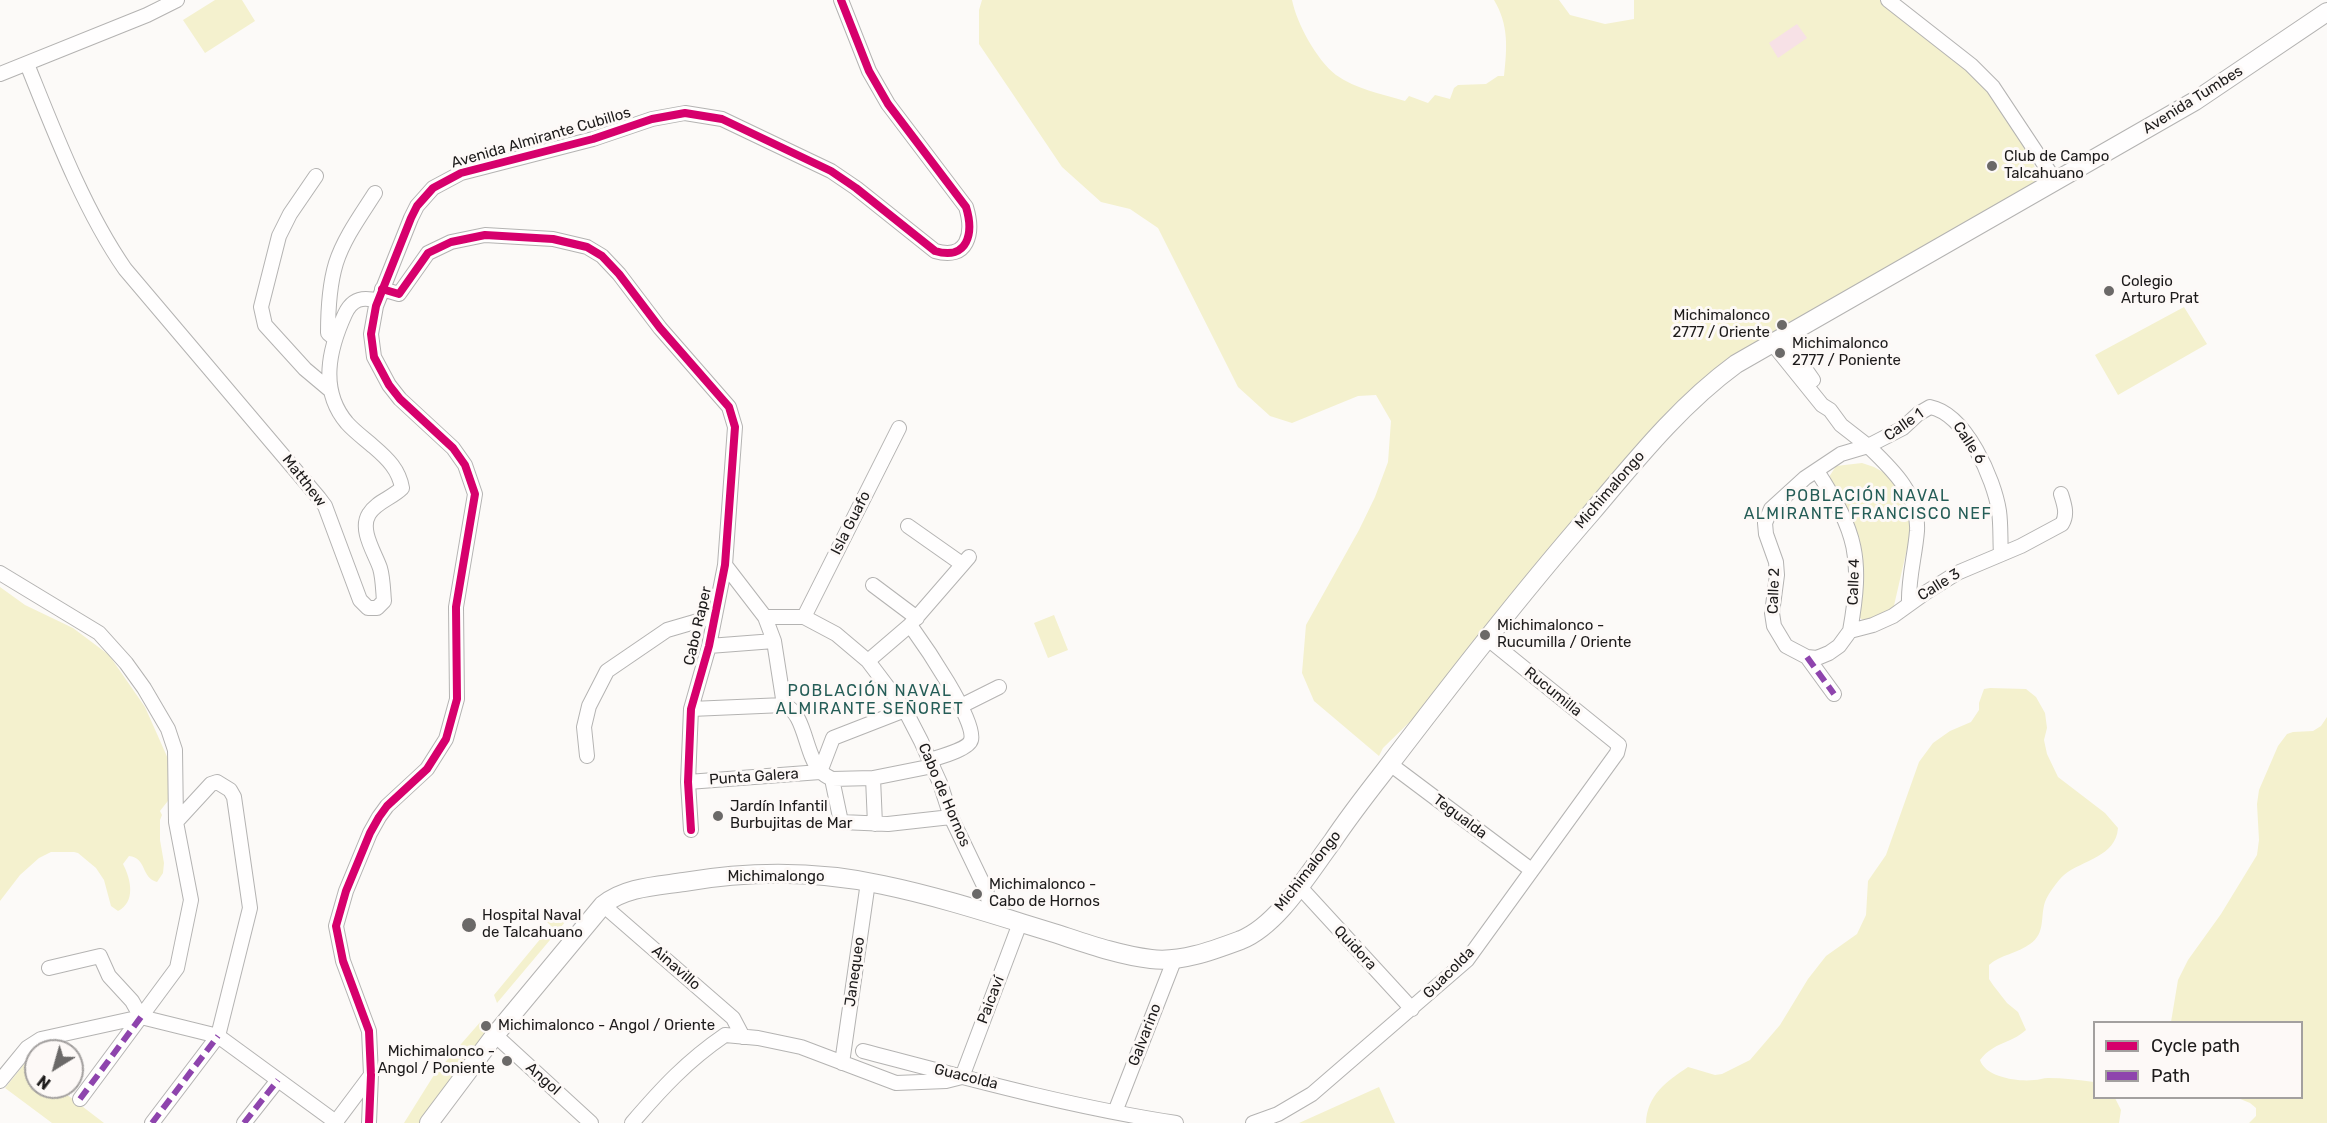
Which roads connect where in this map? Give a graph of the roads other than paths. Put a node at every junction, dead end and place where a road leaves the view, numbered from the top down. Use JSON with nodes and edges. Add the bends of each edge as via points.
{"nodes":[{"id":1,"x":177,"y":0,"type":"edge"},
{"id":2,"x":840,"y":0,"type":"edge"},
{"id":3,"x":1888,"y":0,"type":"edge"},
{"id":4,"x":2327,"y":12,"type":"edge"},
{"id":5,"x":27,"y":64,"type":"junction"},
{"id":6,"x":0,"y":74,"type":"edge"},
{"id":7,"x":316,"y":176,"type":"dead end"},
{"id":8,"x":2056,"y":182,"type":"junction"},
{"id":9,"x":375,"y":193,"type":"dead end"},
{"id":10,"x":380,"y":295,"type":"junction"},
{"id":11,"x":334,"y":338,"type":"junction"},
{"id":12,"x":1777,"y":340,"type":"junction"},
{"id":13,"x":330,"y":390,"type":"junction"},
{"id":14,"x":1940,"y":409,"type":"joint"},
{"id":15,"x":1841,"y":425,"type":"junction"},
{"id":16,"x":899,"y":428,"type":"dead end"},
{"id":17,"x":1868,"y":446,"type":"junction"},
{"id":18,"x":1841,"y":454,"type":"junction"},
{"id":19,"x":1817,"y":471,"type":"junction"},
{"id":20,"x":2061,"y":494,"type":"dead end"},
{"id":21,"x":1765,"y":523,"type":"joint"},
{"id":22,"x":908,"y":526,"type":"dead end"},
{"id":23,"x":2001,"y":554,"type":"junction"},
{"id":24,"x":725,"y":565,"type":"junction"},
{"id":25,"x":0,"y":573,"type":"edge"},
{"id":26,"x":873,"y":585,"type":"dead end"},
{"id":27,"x":1909,"y":604,"type":"junction"},
{"id":28,"x":715,"y":616,"type":"junction"},
{"id":29,"x":765,"y":617,"type":"junction"},
{"id":30,"x":804,"y":617,"type":"junction"},
{"id":31,"x":913,"y":622,"type":"junction"},
{"id":32,"x":1850,"y":631,"type":"junction"},
{"id":33,"x":1488,"y":639,"type":"junction"},
{"id":34,"x":774,"y":642,"type":"junction"},
{"id":35,"x":709,"y":646,"type":"junction"},
{"id":36,"x":1801,"y":655,"type":"junction"},
{"id":37,"x":868,"y":661,"type":"junction"},
{"id":38,"x":999,"y":687,"type":"dead end"},
{"id":39,"x":1834,"y":694,"type":"dead end"},
{"id":40,"x":784,"y":705,"type":"junction"},
{"id":41,"x":960,"y":706,"type":"junction"},
{"id":42,"x":691,"y":710,"type":"junction"},
{"id":43,"x":905,"y":710,"type":"junction"},
{"id":44,"x":1618,"y":745,"type":"joint"},
{"id":45,"x":587,"y":756,"type":"dead end"},
{"id":46,"x":931,"y":763,"type":"junction"},
{"id":47,"x":1390,"y":764,"type":"junction"},
{"id":48,"x":826,"y":775,"type":"junction"},
{"id":49,"x":873,"y":778,"type":"junction"},
{"id":50,"x":688,"y":782,"type":"junction"},
{"id":51,"x":951,"y":817,"type":"junction"},
{"id":52,"x":176,"y":822,"type":"junction"},
{"id":53,"x":875,"y":824,"type":"junction"},
{"id":54,"x":691,"y":830,"type":"dead end"},
{"id":55,"x":1530,"y":869,"type":"junction"},
{"id":56,"x":868,"y":882,"type":"junction"},
{"id":57,"x":1299,"y":886,"type":"junction"},
{"id":58,"x":603,"y":905,"type":"junction"},
{"id":59,"x":992,"y":914,"type":"junction"},
{"id":60,"x":1020,"y":922,"type":"junction"},
{"id":61,"x":1175,"y":958,"type":"junction"},
{"id":62,"x":50,"y":968,"type":"dead end"},
{"id":63,"x":1412,"y":1009,"type":"junction"},
{"id":64,"x":141,"y":1017,"type":"junction"},
{"id":65,"x":495,"y":1035,"type":"junction"},
{"id":66,"x":218,"y":1036,"type":"junction"},
{"id":67,"x":743,"y":1037,"type":"junction"},
{"id":68,"x":863,"y":1051,"type":"dead end"},
{"id":69,"x":842,"y":1063,"type":"junction"},
{"id":70,"x":371,"y":1075,"type":"junction"},
{"id":71,"x":962,"y":1077,"type":"junction"},
{"id":72,"x":278,"y":1080,"type":"junction"},
{"id":73,"x":0,"y":1081,"type":"edge"},
{"id":74,"x":84,"y":1094,"type":"edge"},
{"id":75,"x":1115,"y":1112,"type":"junction"},
{"id":76,"x":152,"y":1123,"type":"edge"},
{"id":77,"x":244,"y":1123,"type":"edge"},
{"id":78,"x":336,"y":1123,"type":"edge"},
{"id":79,"x":369,"y":1123,"type":"edge"},
{"id":80,"x":429,"y":1123,"type":"edge"},
{"id":81,"x":591,"y":1123,"type":"edge"},
{"id":82,"x":632,"y":1123,"type":"edge"},
{"id":83,"x":1176,"y":1123,"type":"edge"},
{"id":84,"x":1252,"y":1123,"type":"edge"}],
"edges":[{"from":1,"to":5,"type":"street"},
{"from":2,"to":10,"type":"street","name":"Avenida Almirante Cubillos","via":[[876,86],[966,207],[970,228],[959,251],[947,255],[935,251],[856,188],[821,166],[722,119],[685,113],[652,119],[445,180],[417,206]]},
{"from":3,"to":8,"type":"street","via":[[1993,87]]},
{"from":4,"to":8,"type":"main road","name":"Avenida Tumbes","via":[[2195,101]]},
{"from":5,"to":6,"type":"street"},
{"from":5,"to":13,"type":"street","name":"Matthew","via":[[67,161],[113,252],[320,498],[360,600],[368,608],[376,608],[384,601],[380,570],[365,528],[368,515],[402,488],[400,478],[388,459],[346,422]]},
{"from":7,"to":13,"type":"street","via":[[279,236],[261,308],[265,325]]},
{"from":8,"to":12,"type":"main road","name":"Michimalongo"},
{"from":9,"to":11,"type":"street","via":[[336,264],[328,320],[328,333]]},
{"from":10,"to":11,"type":"street","name":"Matthew","via":[[352,303]]},
{"from":10,"to":24,"type":"street","name":"Cabo Raper","via":[[399,294],[428,253],[451,242],[485,235],[553,239],[587,247],[602,256],[729,407],[735,427]]},
{"from":10,"to":70,"type":"street","name":"Avenida Almirante Cubillos","via":[[371,334],[374,357],[400,399],[453,448],[465,465],[475,494],[456,607],[457,699],[446,740],[427,769],[379,817],[346,891],[336,926],[343,961],[369,1032]]},
{"from":11,"to":13,"type":"street","name":"Matthew","via":[[328,370]]},
{"from":12,"to":15,"type":"street","name":"Calle 1","via":[[1828,401]]},
{"from":12,"to":33,"type":"main road","name":"Michimalongo","via":[[1732,367],[1639,455],[1542,568]]},
{"from":14,"to":17,"type":"street","name":"Calle 1","via":[[1930,407],[1903,429]]},
{"from":14,"to":23,"type":"street","name":"Calle 6","via":[[1962,429],[1986,471],[1999,511]]},
{"from":15,"to":17,"type":"street","name":"Calle 1"},
{"from":15,"to":18,"type":"street"},
{"from":16,"to":30,"type":"street","name":"Isla Guafo"},
{"from":17,"to":18,"type":"street","name":"Calle 1"},
{"from":17,"to":27,"type":"street","via":[[1898,476],[1915,507],[1917,532]]},
{"from":18,"to":19,"type":"street","name":"Calle 1"},
{"from":19,"to":21,"type":"street","name":"Calle 1","via":[[1771,509]]},
{"from":19,"to":32,"type":"street","name":"Calle 4","via":[[1845,517],[1855,550],[1855,605]]},
{"from":20,"to":23,"type":"street","name":"Calle 3","via":[[2065,512],[2062,524]]},
{"from":21,"to":36,"type":"street","name":"Calle 2","via":[[1776,562],[1774,626],[1786,646]]},
{"from":22,"to":31,"type":"street","via":[[966,561]]},
{"from":23,"to":27,"type":"street","name":"Calle 3","via":[[1957,573]]},
{"from":24,"to":28,"type":"street","name":"Cabo Raper"},
{"from":24,"to":29,"type":"street"},
{"from":25,"to":52,"type":"street","via":[[99,633],[144,688],[168,729],[175,750]]},
{"from":26,"to":31,"type":"street"},
{"from":27,"to":32,"type":"street","name":"Calle 3","via":[[1893,616]]},
{"from":28,"to":35,"type":"street","name":"Cabo Raper"},
{"from":28,"to":45,"type":"street","via":[[666,630],[607,671],[589,706],[584,727]]},
{"from":29,"to":30,"type":"street","name":"Cabo de Hornos"},
{"from":29,"to":34,"type":"street"},
{"from":30,"to":37,"type":"street","name":"Cabo de Hornos","via":[[836,634]]},
{"from":31,"to":37,"type":"street"},
{"from":31,"to":41,"type":"street"},
{"from":32,"to":36,"type":"street","via":[[1829,653],[1817,657]]},
{"from":33,"to":44,"type":"street","name":"Rucumilla"},
{"from":33,"to":47,"type":"main road","name":"Michimalongo"},
{"from":34,"to":35,"type":"street"},
{"from":34,"to":40,"type":"street"},
{"from":35,"to":42,"type":"street","name":"Cabo Raper"},
{"from":36,"to":39,"type":"street","name":"Calle 2"},
{"from":37,"to":43,"type":"street","name":"Cabo de Hornos"},
{"from":38,"to":41,"type":"street"},
{"from":40,"to":42,"type":"street"},
{"from":40,"to":48,"type":"street","via":[[796,713],[805,741]]},
{"from":41,"to":46,"type":"street","name":"Punta Galera","via":[[971,740],[967,746]]},
{"from":42,"to":50,"type":"street","name":"Cabo Raper"},
{"from":43,"to":46,"type":"street","name":"Cabo de Hornos"},
{"from":43,"to":48,"type":"street","via":[[833,738]]},
{"from":44,"to":55,"type":"street","name":"Guacolda","via":[[1617,753]]},
{"from":46,"to":49,"type":"street","name":"Punta Galera"},
{"from":46,"to":51,"type":"street","name":"Cabo de Hornos"},
{"from":47,"to":55,"type":"street","name":"Tegualda"},
{"from":47,"to":57,"type":"main road","name":"Michimalongo"},
{"from":48,"to":49,"type":"street","name":"Punta Galera"},
{"from":48,"to":50,"type":"street","name":"Punta Galera"},
{"from":48,"to":53,"type":"street","via":[[841,822]]},
{"from":49,"to":53,"type":"street"},
{"from":50,"to":54,"type":"street","name":"Cabo Raper"},
{"from":51,"to":53,"type":"street"},
{"from":51,"to":59,"type":"street","name":"Cabo de Hornos","via":[[984,885]]},
{"from":52,"to":64,"type":"street","via":[[191,900],[177,969]]},
{"from":52,"to":66,"type":"street","via":[[210,784],[223,785],[234,797],[250,908]]},
{"from":55,"to":63,"type":"street","name":"Guacolda","via":[[1467,960]]},
{"from":56,"to":58,"type":"main road","name":"Michimalongo","via":[[812,874],[703,879],[619,894]]},
{"from":56,"to":59,"type":"main road","name":"Michimalongo"},
{"from":56,"to":69,"type":"street","name":"Janequeo"},
{"from":57,"to":61,"type":"main road","name":"Michimalongo","via":[[1254,933]]},
{"from":57,"to":63,"type":"street","name":"Quidora"},
{"from":58,"to":65,"type":"main road","name":"Michimalongo"},
{"from":58,"to":67,"type":"street","name":"Ainavillo","via":[[733,1018]]},
{"from":59,"to":60,"type":"main road","name":"Michimalongo"},
{"from":60,"to":61,"type":"main road","name":"Michimalongo","via":[[1131,955],[1153,960]]},
{"from":60,"to":71,"type":"street","name":"Paicaví"},
{"from":61,"to":75,"type":"street","name":"Galvarino"},
{"from":62,"to":64,"type":"street","via":[[100,956],[109,976],[132,1000]]},
{"from":63,"to":84,"type":"street","name":"Guacolda","via":[[1312,1094],[1278,1114]]},
{"from":64,"to":66,"type":"street"},
{"from":64,"to":73,"type":"street","via":[[41,1039],[27,1048]]},
{"from":64,"to":74,"type":"street"},
{"from":65,"to":80,"type":"main road","name":"Michimalongo"},
{"from":65,"to":81,"type":"street","name":"Angol"},
{"from":66,"to":72,"type":"street"},
{"from":66,"to":76,"type":"street"},
{"from":67,"to":69,"type":"street","via":[[801,1047]]},
{"from":67,"to":82,"type":"street","via":[[724,1035],[696,1055],[666,1082]]},
{"from":68,"to":71,"type":"street","name":"Guacolda"},
{"from":69,"to":71,"type":"street","via":[[896,1083]]},
{"from":70,"to":78,"type":"street"},
{"from":70,"to":79,"type":"street","name":"Avenida Almirante Cubillos"},
{"from":71,"to":75,"type":"street","name":"Guacolda"},
{"from":72,"to":77,"type":"street"},
{"from":72,"to":78,"type":"street"},
{"from":75,"to":83,"type":"street","name":"Guacolda"}]}
